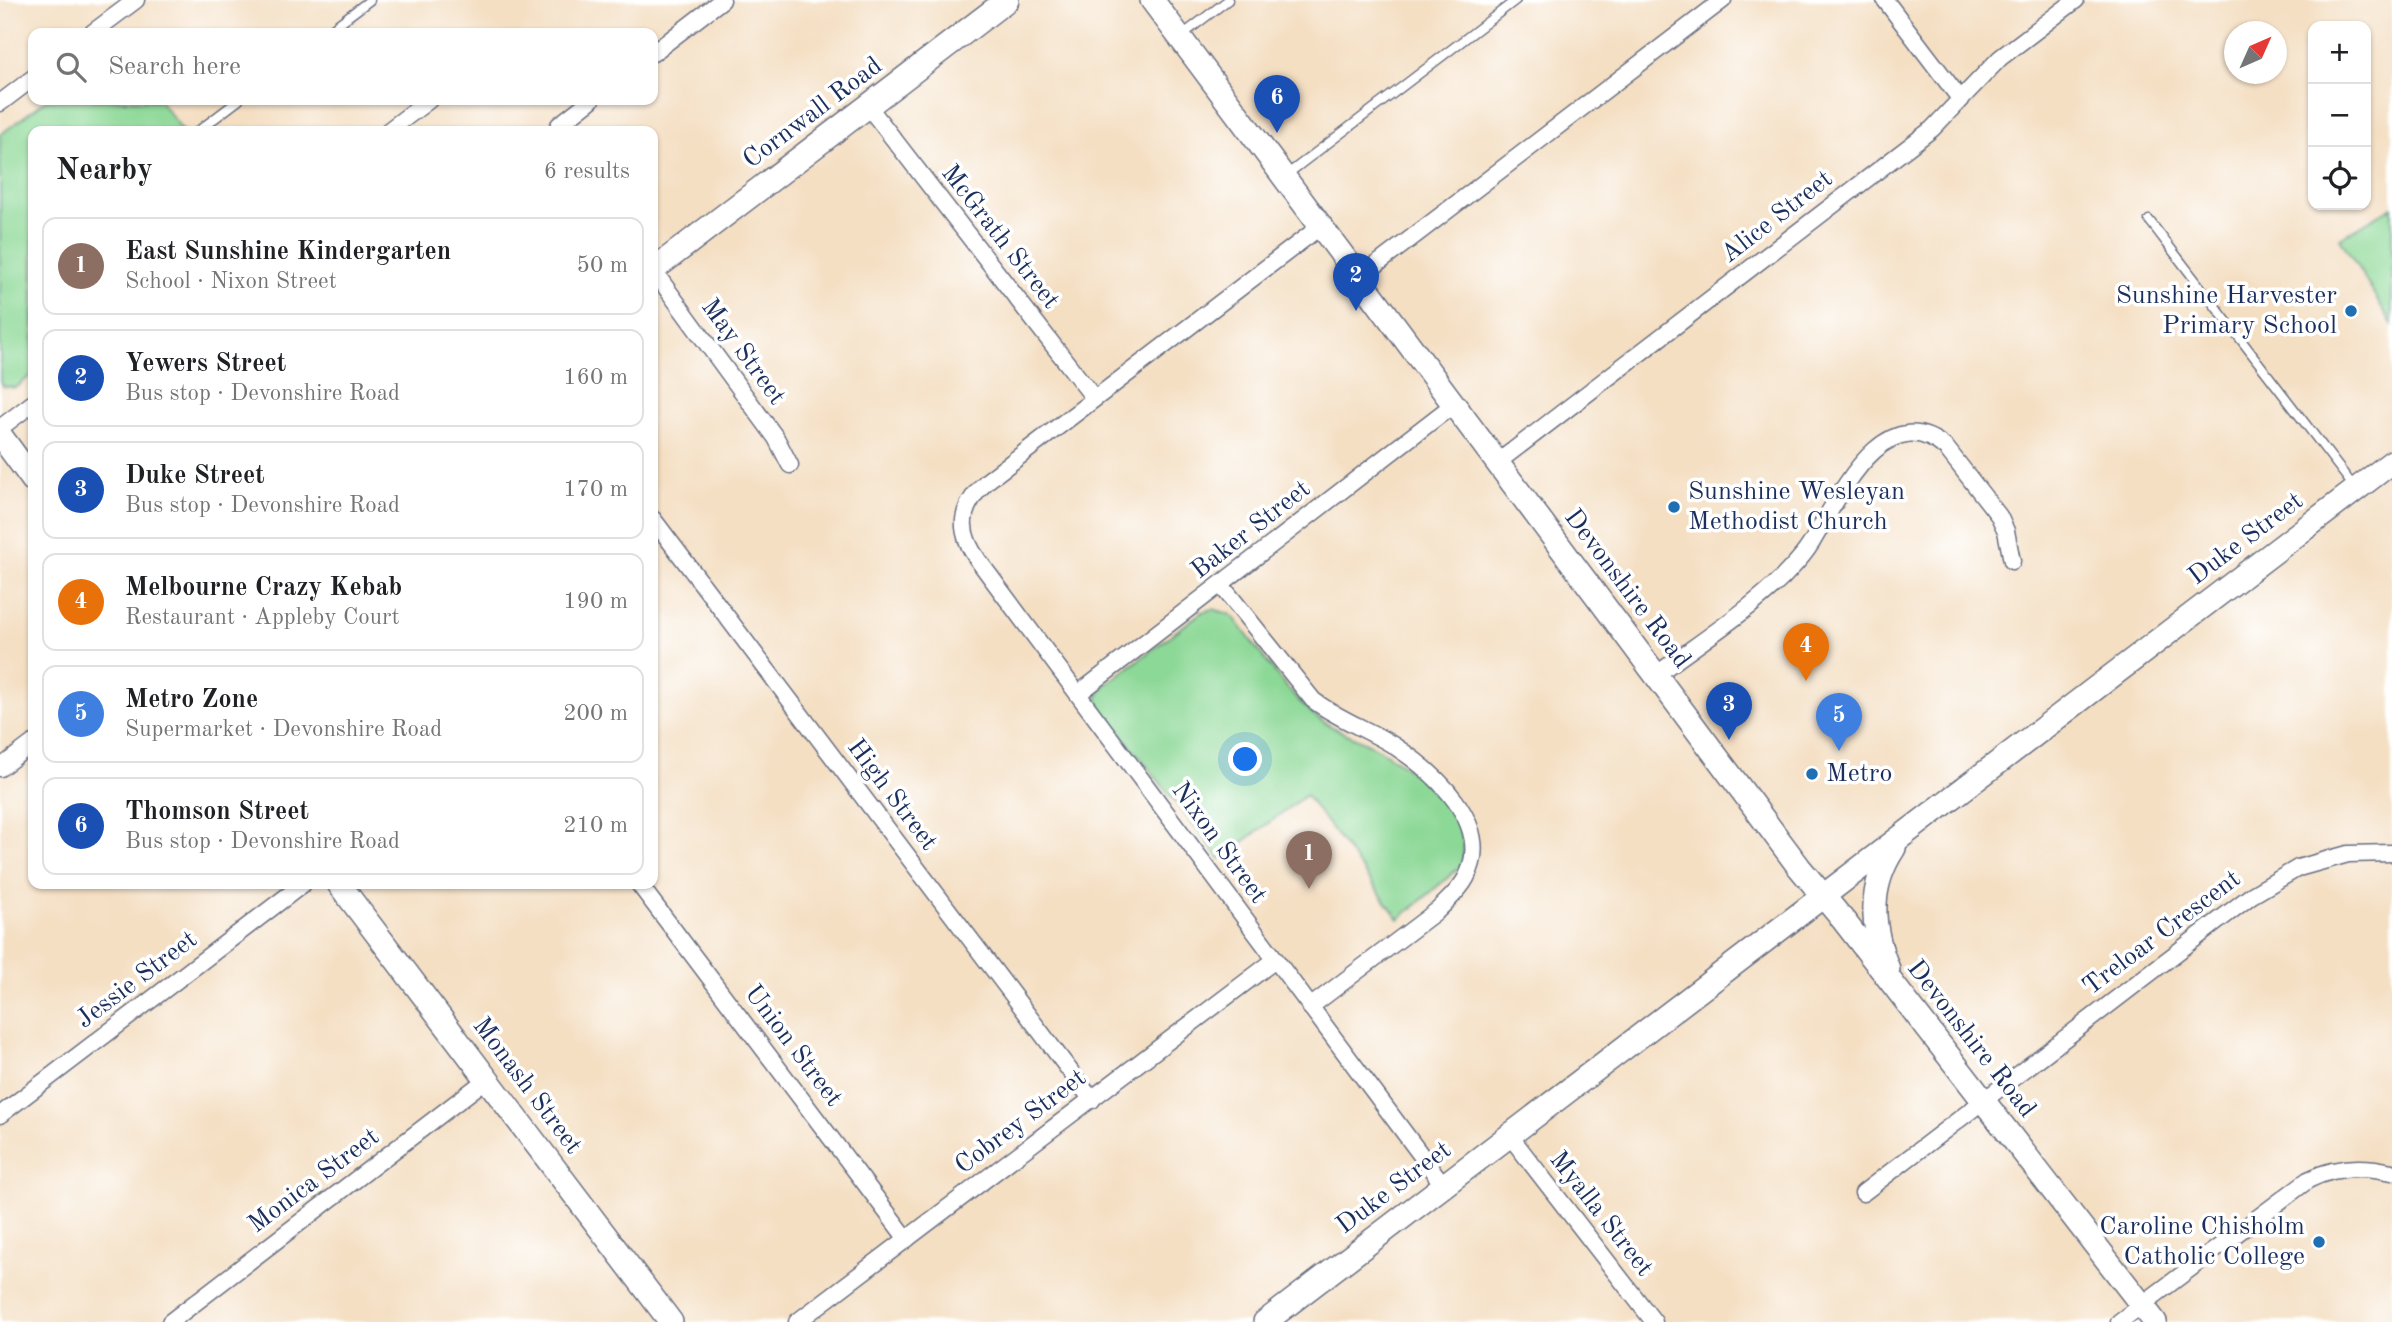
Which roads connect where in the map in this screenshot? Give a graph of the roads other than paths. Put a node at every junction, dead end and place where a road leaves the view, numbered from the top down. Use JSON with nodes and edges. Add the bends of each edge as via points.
{"nodes":[{"id":1,"x":136,"y":0,"type":"edge"},
{"id":2,"x":370,"y":0,"type":"edge"},
{"id":3,"x":722,"y":0,"type":"edge"},
{"id":4,"x":1007,"y":0,"type":"edge"},
{"id":5,"x":1153,"y":0,"type":"edge"},
{"id":6,"x":1228,"y":0,"type":"edge"},
{"id":7,"x":1517,"y":0,"type":"edge"},
{"id":8,"x":1723,"y":0,"type":"edge"},
{"id":9,"x":1885,"y":0,"type":"edge"},
{"id":10,"x":2076,"y":0,"type":"edge"},
{"id":11,"x":99,"y":28,"type":"edge"},
{"id":12,"x":333,"y":28,"type":"edge"},
{"id":13,"x":1181,"y":36,"type":"junction"},
{"id":14,"x":658,"y":49,"type":"edge"},
{"id":15,"x":28,"y":82,"type":"edge"},
{"id":16,"x":1961,"y":100,"type":"junction"},
{"id":17,"x":0,"y":103,"type":"edge"},
{"id":18,"x":232,"y":105,"type":"edge"},
{"id":19,"x":422,"y":105,"type":"edge"},
{"id":20,"x":585,"y":105,"type":"edge"},
{"id":21,"x":868,"y":106,"type":"junction"},
{"id":22,"x":205,"y":126,"type":"edge"},
{"id":23,"x":395,"y":126,"type":"edge"},
{"id":24,"x":558,"y":126,"type":"edge"},
{"id":25,"x":1285,"y":176,"type":"junction"},
{"id":26,"x":2149,"y":220,"type":"dead end"},
{"id":27,"x":1321,"y":226,"type":"junction"},
{"id":28,"x":658,"y":266,"type":"edge"},
{"id":29,"x":658,"y":277,"type":"edge"},
{"id":30,"x":1359,"y":278,"type":"junction"},
{"id":31,"x":1094,"y":398,"type":"junction"},
{"id":32,"x":1454,"y":404,"type":"junction"},
{"id":33,"x":28,"y":407,"type":"edge"},
{"id":34,"x":0,"y":428,"type":"edge"},
{"id":35,"x":0,"y":435,"type":"edge"},
{"id":36,"x":1498,"y":462,"type":"junction"},
{"id":37,"x":2392,"y":462,"type":"edge"},
{"id":38,"x":790,"y":465,"type":"dead end"},
{"id":39,"x":28,"y":473,"type":"edge"},
{"id":40,"x":2356,"y":490,"type":"junction"},
{"id":41,"x":658,"y":526,"type":"edge"},
{"id":42,"x":2012,"y":561,"type":"dead end"},
{"id":43,"x":1220,"y":585,"type":"junction"},
{"id":44,"x":1656,"y":675,"type":"junction"},
{"id":45,"x":1078,"y":694,"type":"junction"},
{"id":46,"x":28,"y":747,"type":"edge"},
{"id":47,"x":0,"y":768,"type":"edge"},
{"id":48,"x":1899,"y":840,"type":"junction"},
{"id":49,"x":2392,"y":853,"type":"edge"},
{"id":50,"x":296,"y":889,"type":"edge"},
{"id":51,"x":343,"y":889,"type":"edge"},
{"id":52,"x":643,"y":889,"type":"edge"},
{"id":53,"x":1822,"y":896,"type":"junction"},
{"id":54,"x":1275,"y":960,"type":"junction"},
{"id":55,"x":1896,"y":989,"type":"junction"},
{"id":56,"x":1310,"y":1006,"type":"junction"},
{"id":57,"x":487,"y":1079,"type":"junction"},
{"id":58,"x":1092,"y":1100,"type":"junction"},
{"id":59,"x":1983,"y":1100,"type":"junction"},
{"id":60,"x":0,"y":1115,"type":"edge"},
{"id":61,"x":1510,"y":1136,"type":"junction"},
{"id":62,"x":2392,"y":1172,"type":"edge"},
{"id":63,"x":1444,"y":1186,"type":"junction"},
{"id":64,"x":1863,"y":1194,"type":"dead end"},
{"id":65,"x":907,"y":1239,"type":"junction"},
{"id":66,"x":2148,"y":1313,"type":"edge"},
{"id":67,"x":170,"y":1322,"type":"edge"},
{"id":68,"x":671,"y":1322,"type":"edge"},
{"id":69,"x":797,"y":1322,"type":"edge"},
{"id":70,"x":1265,"y":1322,"type":"edge"},
{"id":71,"x":1654,"y":1322,"type":"edge"},
{"id":72,"x":2119,"y":1322,"type":"edge"},
{"id":73,"x":2161,"y":1322,"type":"edge"}],
"edges":[{"from":1,"to":11,"type":"street"},
{"from":2,"to":12,"type":"lane"},
{"from":3,"to":14,"type":"street"},
{"from":4,"to":21,"type":"main road","name":"Cornwall Road"},
{"from":5,"to":13,"type":"main road","name":"Devonshire Road"},
{"from":6,"to":13,"type":"lane"},
{"from":7,"to":25,"type":"lane"},
{"from":8,"to":30,"type":"street"},
{"from":9,"to":16,"type":"street"},
{"from":10,"to":16,"type":"street","name":"Alice Street","via":[[2000,58]]},
{"from":13,"to":25,"type":"main road","name":"Devonshire Road"},
{"from":15,"to":17,"type":"street"},
{"from":16,"to":36,"type":"street","name":"Alice Street","via":[[1932,129]]},
{"from":18,"to":22,"type":"lane"},
{"from":19,"to":23,"type":"street"},
{"from":20,"to":24,"type":"street"},
{"from":21,"to":28,"type":"main road","name":"Cornwall Road"},
{"from":21,"to":31,"type":"street","name":"McGrath Street"},
{"from":25,"to":27,"type":"main road","name":"Devonshire Road"},
{"from":26,"to":40,"type":"lane"},
{"from":27,"to":30,"type":"main road","name":"Devonshire Road"},
{"from":27,"to":31,"type":"street"},
{"from":29,"to":38,"type":"street","name":"May Street","via":[[776,438]]},
{"from":30,"to":32,"type":"main road","name":"Devonshire Road"},
{"from":31,"to":45,"type":"street","name":"Nixon Street","via":[[975,492],[963,525],[969,547]]},
{"from":32,"to":36,"type":"main road","name":"Devonshire Road"},
{"from":32,"to":43,"type":"street","name":"Baker Street"},
{"from":33,"to":34,"type":"street"},
{"from":35,"to":39,"type":"main road"},
{"from":36,"to":44,"type":"main road","name":"Devonshire Road"},
{"from":37,"to":40,"type":"main road","name":"Duke Street"},
{"from":40,"to":48,"type":"main road","name":"Duke Street"},
{"from":41,"to":58,"type":"street","name":"High Street"},
{"from":42,"to":44,"type":"street","via":[[1999,516],[1947,449],[1924,435],[1893,439],[1874,450],[1848,479],[1808,548],[1788,571]]},
{"from":43,"to":45,"type":"street","name":"Baker Street"},
{"from":43,"to":56,"type":"street","via":[[1313,701],[1412,759],[1452,798],[1472,833],[1467,876],[1457,892]]},
{"from":44,"to":53,"type":"main road","name":"Devonshire Road"},
{"from":45,"to":54,"type":"street","name":"Nixon Street"},
{"from":46,"to":47,"type":"street"},
{"from":48,"to":53,"type":"main road","name":"Duke Street"},
{"from":48,"to":55,"type":"main road","via":[[1875,891],[1880,950]]},
{"from":49,"to":59,"type":"street","name":"Treloar Crescent","via":[[2348,854],[2298,868],[2252,895]]},
{"from":50,"to":60,"type":"street","name":"Jessie Street"},
{"from":51,"to":57,"type":"main road","name":"Monash Street"},
{"from":52,"to":65,"type":"street","name":"Union Street"},
{"from":53,"to":55,"type":"main road","name":"Devonshire Road"},
{"from":53,"to":61,"type":"main road","name":"Duke Street"},
{"from":54,"to":56,"type":"street","name":"Nixon Street"},
{"from":54,"to":58,"type":"street","name":"Cobrey Street"},
{"from":55,"to":59,"type":"main road","name":"Devonshire Road"},
{"from":56,"to":63,"type":"street","name":"Nixon Street"},
{"from":57,"to":67,"type":"street","name":"Monica Street"},
{"from":57,"to":68,"type":"main road","name":"Monash Street"},
{"from":58,"to":65,"type":"street","name":"Cobrey Street"},
{"from":59,"to":64,"type":"street","name":"Treloar Crescent"},
{"from":59,"to":66,"type":"main road","name":"Devonshire Road"},
{"from":61,"to":63,"type":"main road","name":"Duke Street"},
{"from":61,"to":71,"type":"street","name":"Myalla Street"},
{"from":62,"to":66,"type":"street","via":[[2339,1168],[2308,1180]]},
{"from":63,"to":70,"type":"main road","name":"Duke Street"},
{"from":65,"to":69,"type":"street","name":"Cobrey Street"},
{"from":66,"to":72,"type":"street"},
{"from":66,"to":73,"type":"main road","name":"Devonshire Road"}]}
